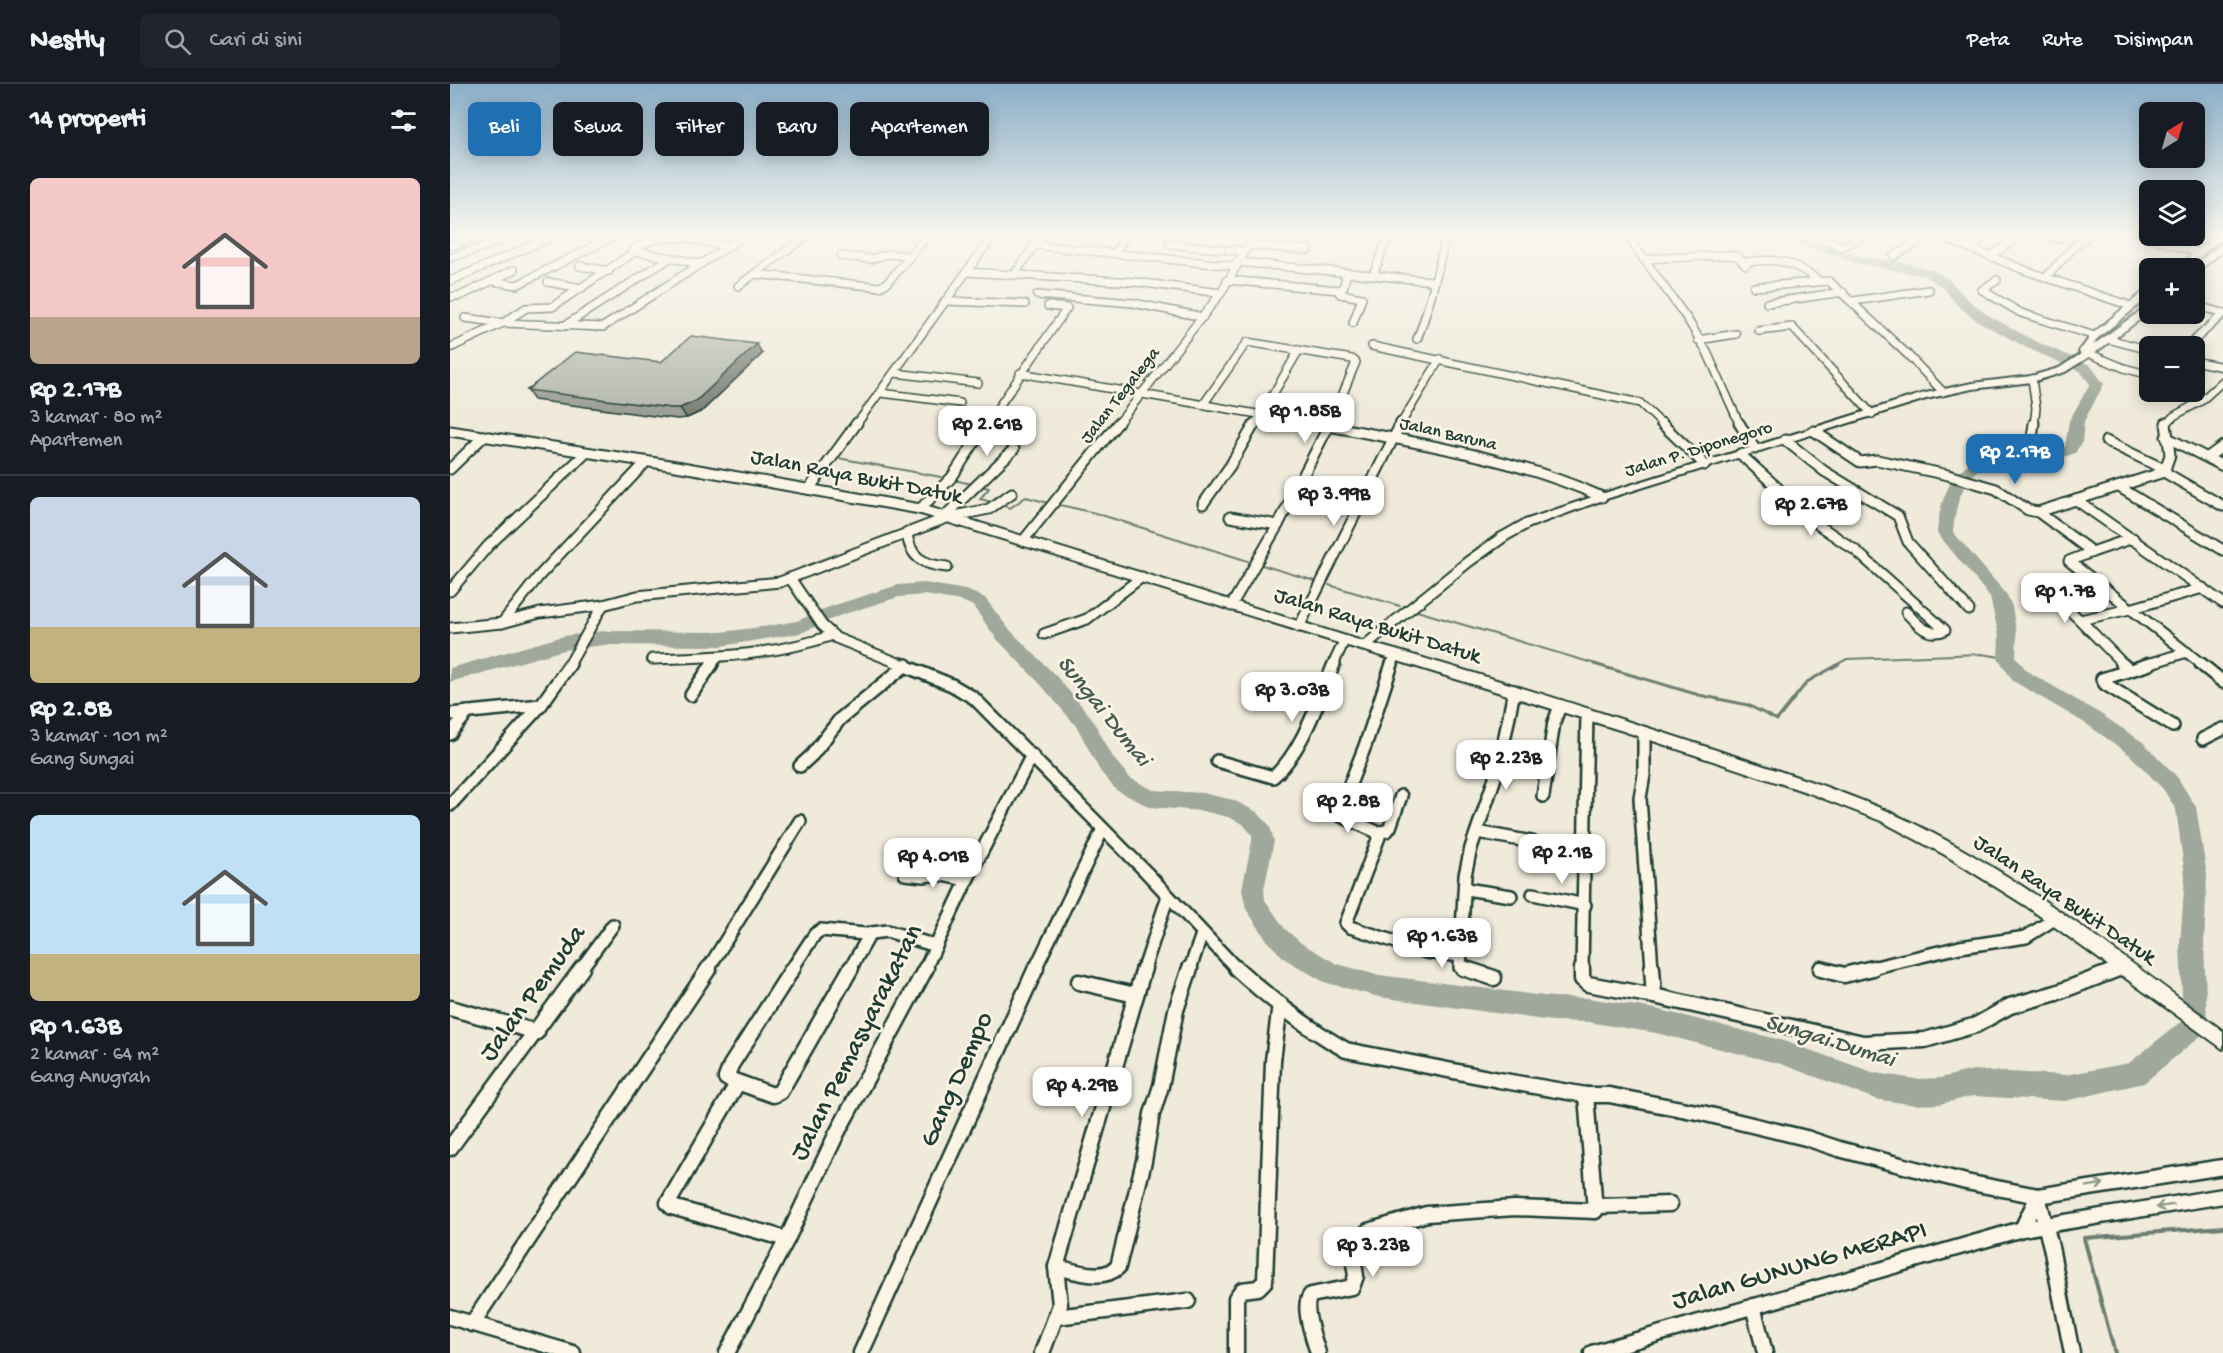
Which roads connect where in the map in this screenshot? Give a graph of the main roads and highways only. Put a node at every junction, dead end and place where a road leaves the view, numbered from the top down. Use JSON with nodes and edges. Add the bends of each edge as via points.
{"nodes":[{"id":1,"x":2139,"y":300,"type":"edge"},
{"id":2,"x":2139,"y":315,"type":"edge"},
{"id":3,"x":2084,"y":354,"type":"junction"},
{"id":4,"x":1363,"y":646,"type":"joint"},
{"id":5,"x":2223,"y":1041,"type":"edge"}],
"edges":[{"from":1,"to":3,"type":"main road","name":"Jalan P. Diponegoro","via":[[2095,336]]},
{"from":2,"to":3,"type":"main road"},
{"from":3,"to":4,"type":"main road","name":"Jalan P. Diponegoro","via":[[2068,366],[2032,379],[1924,396],[1602,497],[1514,530]]},
{"from":4,"to":5,"type":"main road","name":"Jalan Raya Bukit Datuk","via":[[1560,705],[1886,817],[1977,866],[2056,918]]}]}
